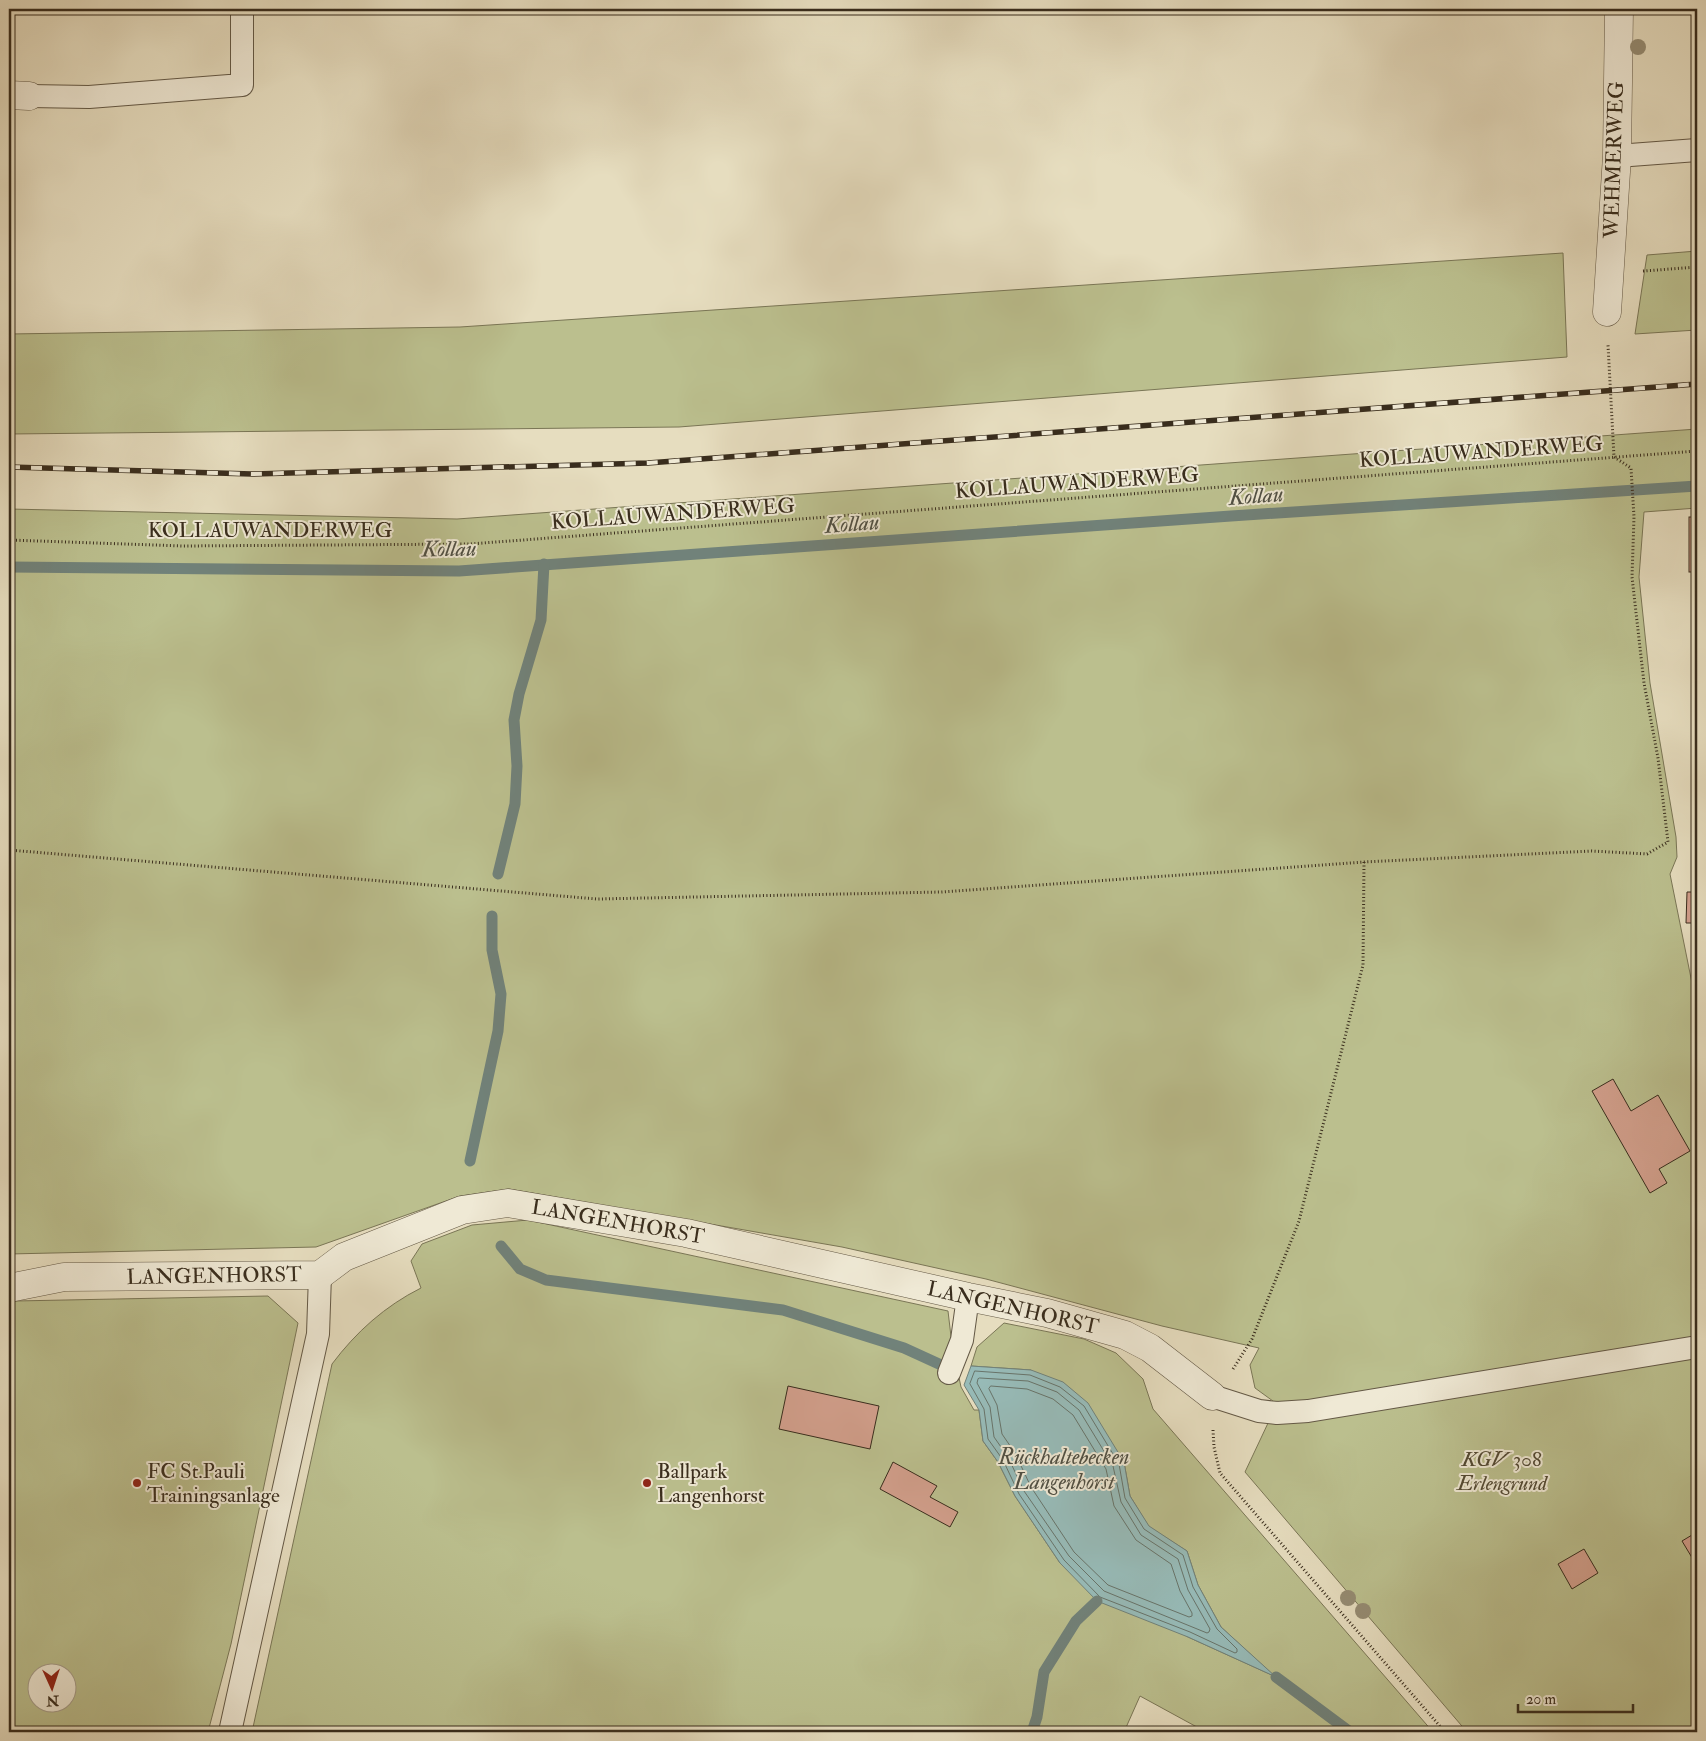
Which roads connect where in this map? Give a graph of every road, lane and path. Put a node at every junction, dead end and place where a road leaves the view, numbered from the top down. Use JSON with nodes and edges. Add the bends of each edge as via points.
{"nodes":[{"id":1,"x":242,"y":9,"type":"edge"},
{"id":2,"x":1619,"y":9,"type":"edge"},
{"id":3,"x":19,"y":96,"type":"edge"},
{"id":4,"x":1697,"y":150,"type":"edge"},
{"id":5,"x":1617,"y":156,"type":"junction"},
{"id":6,"x":1697,"y":267,"type":"edge"},
{"id":7,"x":1610,"y":270,"type":"junction"},
{"id":8,"x":1607,"y":312,"type":"joint"},
{"id":9,"x":1697,"y":451,"type":"edge"},
{"id":10,"x":1614,"y":457,"type":"junction"},
{"id":11,"x":9,"y":540,"type":"edge"},
{"id":12,"x":9,"y":850,"type":"edge"},
{"id":13,"x":1364,"y":862,"type":"junction"},
{"id":14,"x":320,"y":1274,"type":"junction"},
{"id":15,"x":9,"y":1288,"type":"edge"},
{"id":16,"x":968,"y":1297,"type":"junction"},
{"id":17,"x":1697,"y":1347,"type":"edge"},
{"id":18,"x":949,"y":1373,"type":"dead end"},
{"id":19,"x":1212,"y":1396,"type":"junction"},
{"id":20,"x":230,"y":1732,"type":"edge"},
{"id":21,"x":1445,"y":1732,"type":"edge"}],
"edges":[{"from":1,"to":3,"type":"lane","via":[[242,85],[89,97]]},
{"from":2,"to":5,"type":"street","name":"WEHMERWEG"},
{"from":4,"to":5,"type":"lane"},
{"from":5,"to":7,"type":"street","name":"WEHMERWEG"},
{"from":6,"to":7,"type":"path"},
{"from":7,"to":8,"type":"street","name":"WEHMERWEG"},
{"from":8,"to":10,"type":"path"},
{"from":9,"to":10,"type":"path","name":"KOLLAUWANDERWEG"},
{"from":10,"to":11,"type":"path","name":"KOLLAUWANDERWEG","via":[[470,544],[183,546]]},
{"from":10,"to":13,"type":"path","via":[[1631,468],[1634,517],[1632,577],[1668,842],[1647,854],[1592,851]]},
{"from":12,"to":13,"type":"path","via":[[598,898],[940,892]]},
{"from":13,"to":19,"type":"path","via":[[1363,965],[1298,1221],[1252,1339]]},
{"from":14,"to":15,"type":"street","name":"LANGENHORST","via":[[64,1277]]},
{"from":14,"to":16,"type":"street","name":"LANGENHORST","via":[[344,1257],[462,1210],[508,1203],[686,1233]]},
{"from":14,"to":20,"type":"lane","via":[[318,1334]]},
{"from":16,"to":18,"type":"lane","via":[[962,1340]]},
{"from":16,"to":19,"type":"street","name":"LANGENHORST","via":[[1047,1313],[1125,1335],[1150,1348]]},
{"from":17,"to":19,"type":"lane","via":[[1308,1410],[1268,1412]]},
{"from":19,"to":21,"type":"path","via":[[1214,1448],[1220,1473]]}]}
